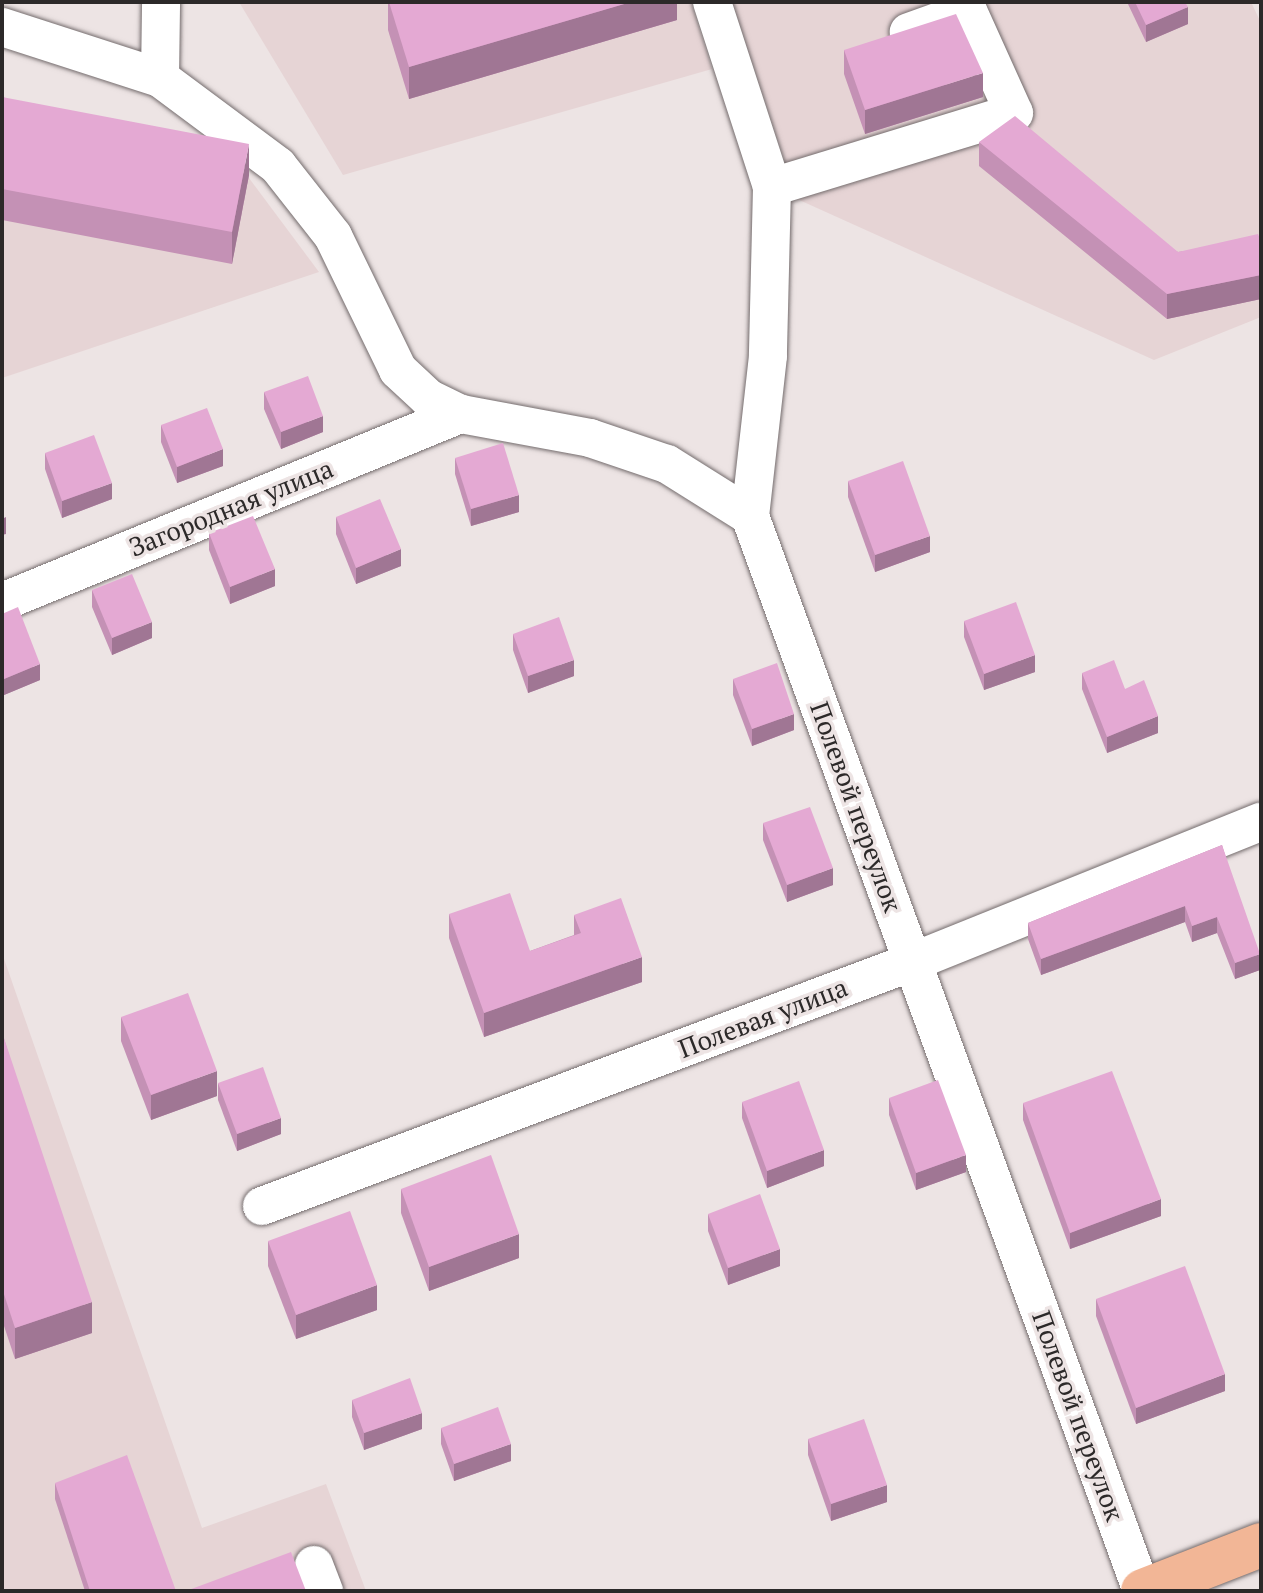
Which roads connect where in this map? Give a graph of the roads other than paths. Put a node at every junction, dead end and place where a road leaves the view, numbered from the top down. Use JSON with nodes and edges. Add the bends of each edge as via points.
{"nodes":[{"id":1,"x":161,"y":2,"type":"edge"},
{"id":2,"x":712,"y":2,"type":"edge"},
{"id":3,"x":2,"y":27,"type":"edge"},
{"id":4,"x":876,"y":43,"type":"edge"},
{"id":5,"x":160,"y":78,"type":"junction"},
{"id":6,"x":772,"y":187,"type":"junction"},
{"id":7,"x":461,"y":414,"type":"junction"},
{"id":8,"x":750,"y":516,"type":"junction"},
{"id":9,"x":2,"y":602,"type":"edge"},
{"id":10,"x":1261,"y":822,"type":"edge"},
{"id":11,"x":912,"y":962,"type":"junction"},
{"id":12,"x":262,"y":1206,"type":"dead end"},
{"id":13,"x":1261,"y":1545,"type":"edge"},
{"id":14,"x":1218,"y":1562,"type":"junction"},
{"id":15,"x":1261,"y":1575,"type":"edge"},
{"id":16,"x":1142,"y":1591,"type":"edge"}],
"edges":[{"from":1,"to":5,"type":"street"},
{"from":2,"to":6,"type":"street","name":"Полевой переулок"},
{"from":3,"to":5,"type":"street"},
{"from":4,"to":6,"type":"street","via":[[968,11],[1014,113]]},
{"from":5,"to":7,"type":"street","via":[[278,166],[333,236],[398,370]]},
{"from":6,"to":8,"type":"street","name":"Полевой переулок","via":[[768,356]]},
{"from":7,"to":8,"type":"street","via":[[654,459],[706,483]]},
{"from":7,"to":9,"type":"street","name":"Загородная улица"},
{"from":8,"to":11,"type":"street","name":"Полевой переулок"},
{"from":10,"to":11,"type":"street","name":"Полевая улица"},
{"from":11,"to":12,"type":"street","name":"Полевая улица"},
{"from":11,"to":16,"type":"street","name":"Полевой переулок"},
{"from":13,"to":14,"type":"main road"},
{"from":14,"to":15,"type":"main road"},
{"from":14,"to":16,"type":"main road"}]}
